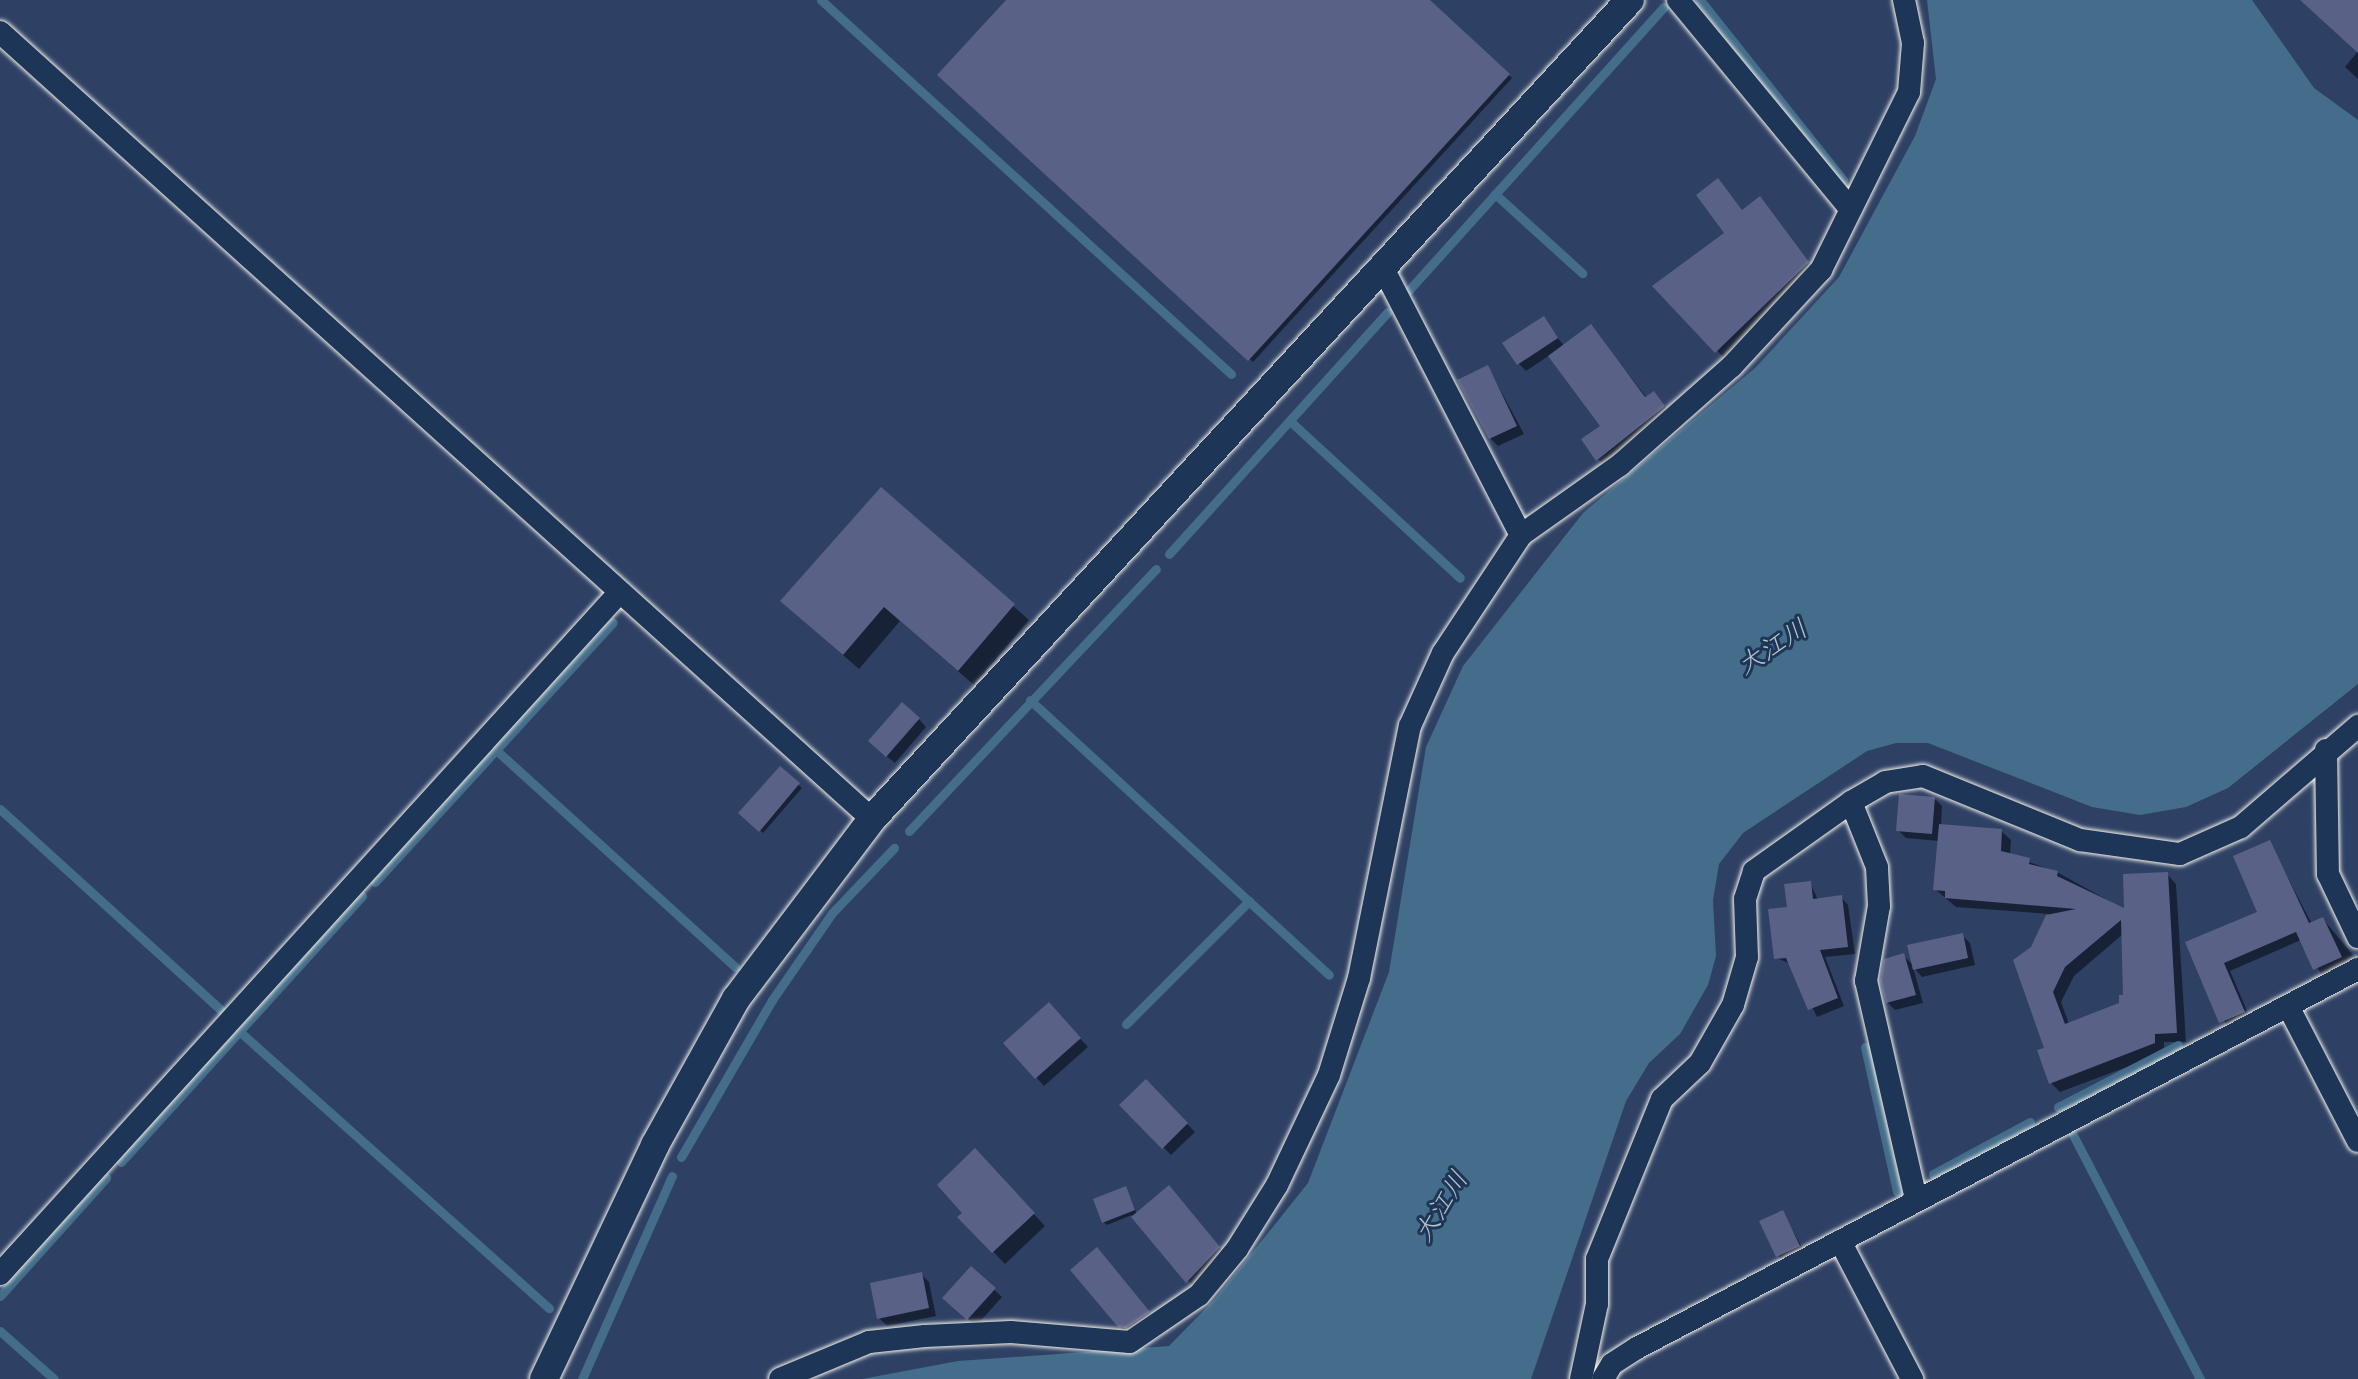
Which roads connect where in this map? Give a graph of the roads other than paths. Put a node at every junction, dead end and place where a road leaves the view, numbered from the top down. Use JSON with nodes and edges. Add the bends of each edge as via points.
{"nodes":[{"id":1,"x":1630,"y":0,"type":"edge"},
{"id":2,"x":1678,"y":0,"type":"edge"},
{"id":3,"x":1904,"y":0,"type":"edge"},
{"id":4,"x":0,"y":32,"type":"edge"},
{"id":5,"x":1850,"y":209,"type":"junction"},
{"id":6,"x":1384,"y":270,"type":"junction"},
{"id":7,"x":1521,"y":535,"type":"junction"},
{"id":8,"x":618,"y":594,"type":"junction"},
{"id":9,"x":2358,"y":726,"type":"edge"},
{"id":10,"x":2326,"y":750,"type":"junction"},
{"id":11,"x":1851,"y":802,"type":"junction"},
{"id":12,"x":872,"y":819,"type":"junction"},
{"id":13,"x":2358,"y":937,"type":"edge"},
{"id":14,"x":2358,"y":969,"type":"edge"},
{"id":15,"x":2288,"y":1006,"type":"junction"},
{"id":16,"x":2358,"y":1141,"type":"edge"},
{"id":17,"x":1916,"y":1199,"type":"junction"},
{"id":18,"x":1840,"y":1241,"type":"junction"},
{"id":19,"x":0,"y":1274,"type":"edge"},
{"id":20,"x":544,"y":1379,"type":"edge"},
{"id":21,"x":780,"y":1379,"type":"edge"},
{"id":22,"x":1581,"y":1379,"type":"edge"},
{"id":23,"x":1603,"y":1379,"type":"edge"},
{"id":24,"x":1912,"y":1379,"type":"edge"}],
"edges":[{"from":1,"to":6,"type":"street"},
{"from":2,"to":5,"type":"street"},
{"from":3,"to":5,"type":"street","via":[[1913,43],[1909,92]]},
{"from":4,"to":8,"type":"street"},
{"from":5,"to":7,"type":"street","via":[[1821,270],[1732,366],[1620,465]]},
{"from":6,"to":7,"type":"street"},
{"from":6,"to":12,"type":"street"},
{"from":7,"to":21,"type":"street","via":[[1443,653],[1410,726],[1359,978],[1329,1075],[1277,1185],[1237,1249],[1199,1295],[1130,1342],[1011,1332],[869,1342]]},
{"from":8,"to":12,"type":"street"},
{"from":8,"to":19,"type":"street"},
{"from":9,"to":10,"type":"street"},
{"from":10,"to":11,"type":"street","via":[[2241,827],[2180,854],[2080,840],[1923,776],[1885,782]]},
{"from":10,"to":13,"type":"street","via":[[2328,874]]},
{"from":11,"to":17,"type":"street","via":[[1877,867],[1879,906],[1866,981]]},
{"from":11,"to":22,"type":"street","via":[[1754,871],[1745,899],[1747,957],[1733,1005],[1700,1063],[1662,1099],[1597,1259],[1597,1304]]},
{"from":12,"to":20,"type":"street","via":[[736,999],[655,1145]]},
{"from":14,"to":15,"type":"street"},
{"from":15,"to":16,"type":"street"},
{"from":15,"to":17,"type":"street"},
{"from":17,"to":18,"type":"street"},
{"from":18,"to":23,"type":"street","via":[[1637,1348],[1612,1364]]},
{"from":18,"to":24,"type":"street"}]}
